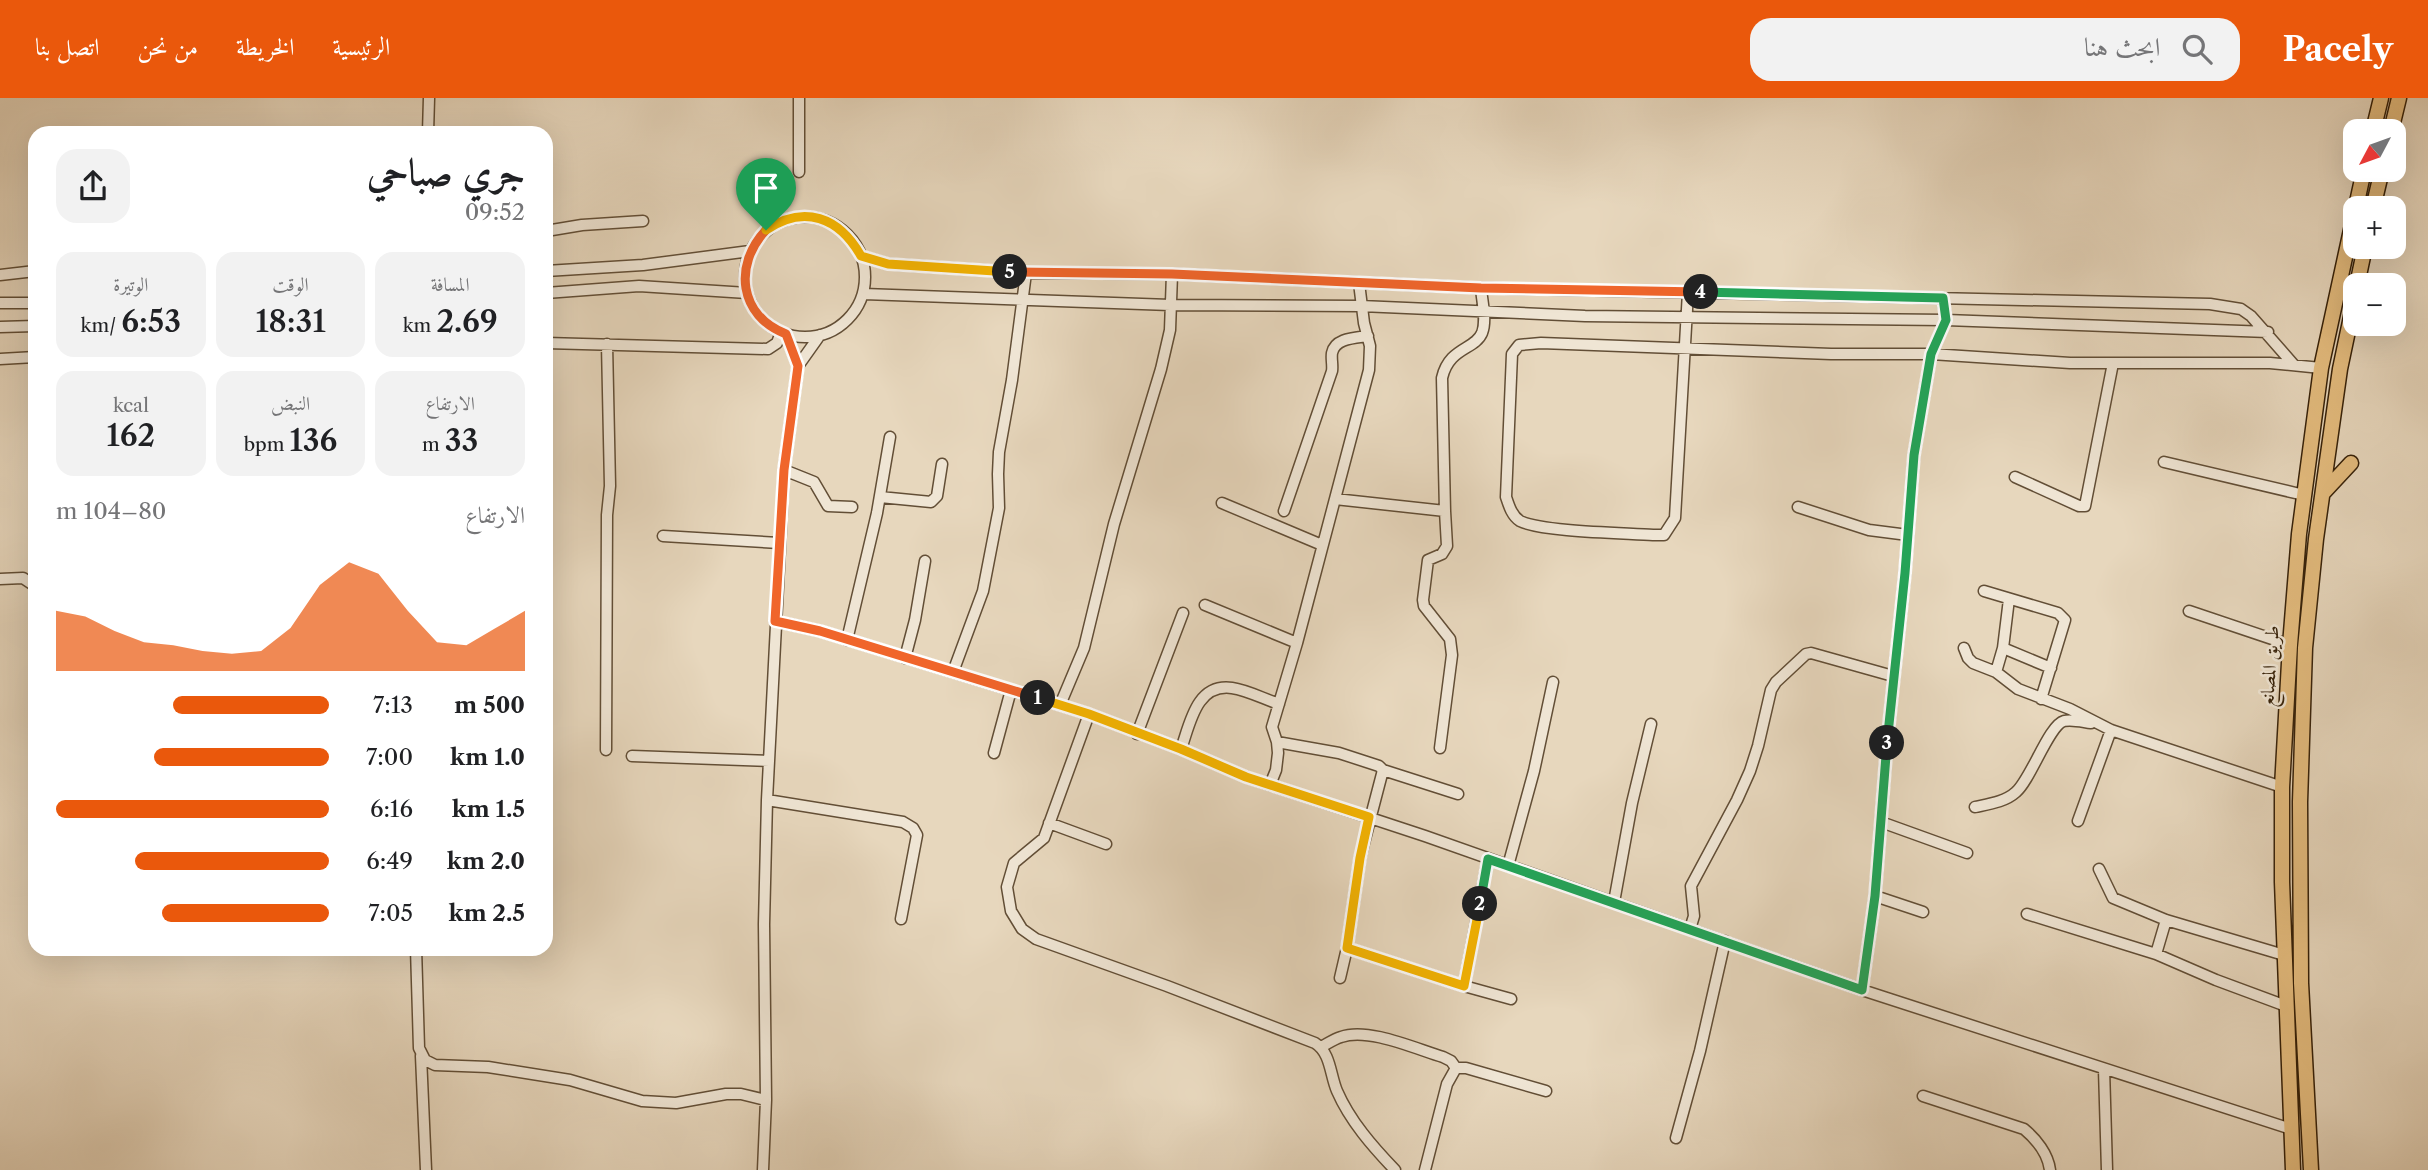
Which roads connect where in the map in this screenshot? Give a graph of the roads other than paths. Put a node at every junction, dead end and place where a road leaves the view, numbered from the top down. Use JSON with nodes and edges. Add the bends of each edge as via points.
{"nodes":[{"id":1,"x":429,"y":98,"type":"edge"},
{"id":2,"x":799,"y":98,"type":"edge"},
{"id":3,"x":2381,"y":98,"type":"edge"},
{"id":4,"x":2400,"y":100,"type":"edge"},
{"id":5,"x":2376,"y":119,"type":"edge"},
{"id":6,"x":2394,"y":119,"type":"edge"},
{"id":7,"x":428,"y":126,"type":"edge"},
{"id":8,"x":799,"y":172,"type":"dead end"},
{"id":9,"x":2361,"y":182,"type":"edge"},
{"id":10,"x":643,"y":222,"type":"dead end"},
{"id":11,"x":553,"y":231,"type":"edge"},
{"id":12,"x":750,"y":251,"type":"junction"},
{"id":13,"x":861,"y":256,"type":"junction"},
{"id":14,"x":553,"y":271,"type":"edge"},
{"id":15,"x":28,"y":272,"type":"edge"},
{"id":16,"x":1026,"y":273,"type":"junction"},
{"id":17,"x":1172,"y":274,"type":"junction"},
{"id":18,"x":0,"y":275,"type":"edge"},
{"id":19,"x":1359,"y":283,"type":"junction"},
{"id":20,"x":1481,"y":288,"type":"junction"},
{"id":21,"x":553,"y":292,"type":"edge"},
{"id":22,"x":1688,"y":292,"type":"junction"},
{"id":23,"x":747,"y":293,"type":"junction"},
{"id":24,"x":864,"y":294,"type":"junction"},
{"id":25,"x":1943,"y":298,"type":"junction"},
{"id":26,"x":1023,"y":300,"type":"junction"},
{"id":27,"x":0,"y":303,"type":"edge"},
{"id":28,"x":28,"y":303,"type":"edge"},
{"id":29,"x":1170,"y":305,"type":"junction"},
{"id":30,"x":1361,"y":306,"type":"junction"},
{"id":31,"x":1482,"y":311,"type":"junction"},
{"id":32,"x":1686,"y":318,"type":"junction"},
{"id":33,"x":1946,"y":320,"type":"junction"},
{"id":34,"x":28,"y":326,"type":"edge"},
{"id":35,"x":0,"y":327,"type":"edge"},
{"id":36,"x":2268,"y":332,"type":"junction"},
{"id":37,"x":784,"y":333,"type":"junction"},
{"id":38,"x":820,"y":335,"type":"junction"},
{"id":39,"x":1368,"y":335,"type":"junction"},
{"id":40,"x":2347,"y":336,"type":"edge"},
{"id":41,"x":553,"y":343,"type":"edge"},
{"id":42,"x":607,"y":344,"type":"junction"},
{"id":43,"x":1686,"y":347,"type":"junction"},
{"id":44,"x":1931,"y":354,"type":"junction"},
{"id":45,"x":28,"y":357,"type":"edge"},
{"id":46,"x":0,"y":359,"type":"edge"},
{"id":47,"x":2113,"y":363,"type":"junction"},
{"id":48,"x":2294,"y":365,"type":"junction"},
{"id":49,"x":798,"y":366,"type":"junction"},
{"id":50,"x":2321,"y":368,"type":"junction"},
{"id":51,"x":890,"y":438,"type":"dead end"},
{"id":52,"x":2164,"y":462,"type":"dead end"},
{"id":53,"x":2351,"y":463,"type":"dead end"},
{"id":54,"x":942,"y":464,"type":"dead end"},
{"id":55,"x":784,"y":470,"type":"junction"},
{"id":56,"x":2015,"y":477,"type":"dead end"},
{"id":57,"x":2323,"y":493,"type":"junction"},
{"id":58,"x":2304,"y":495,"type":"junction"},
{"id":59,"x":880,"y":497,"type":"junction"},
{"id":60,"x":1335,"y":499,"type":"junction"},
{"id":61,"x":1222,"y":503,"type":"dead end"},
{"id":62,"x":852,"y":507,"type":"dead end"},
{"id":63,"x":1798,"y":507,"type":"dead end"},
{"id":64,"x":1284,"y":511,"type":"dead end"},
{"id":65,"x":1445,"y":512,"type":"junction"},
{"id":66,"x":1908,"y":535,"type":"junction"},
{"id":67,"x":663,"y":536,"type":"dead end"},
{"id":68,"x":779,"y":543,"type":"junction"},
{"id":69,"x":1322,"y":545,"type":"junction"},
{"id":70,"x":925,"y":561,"type":"dead end"},
{"id":71,"x":0,"y":579,"type":"edge"},
{"id":72,"x":28,"y":581,"type":"edge"},
{"id":73,"x":1984,"y":591,"type":"dead end"},
{"id":74,"x":2009,"y":599,"type":"junction"},
{"id":75,"x":1205,"y":605,"type":"dead end"},
{"id":76,"x":2189,"y":611,"type":"dead end"},
{"id":77,"x":1183,"y":613,"type":"dead end"},
{"id":78,"x":775,"y":621,"type":"junction"},
{"id":79,"x":846,"y":640,"type":"junction"},
{"id":80,"x":1297,"y":643,"type":"junction"},
{"id":81,"x":2290,"y":645,"type":"junction"},
{"id":82,"x":1964,"y":648,"type":"dead end"},
{"id":83,"x":2003,"y":648,"type":"junction"},
{"id":84,"x":905,"y":658,"type":"junction"},
{"id":85,"x":2052,"y":668,"type":"junction"},
{"id":86,"x":1996,"y":672,"type":"junction"},
{"id":87,"x":953,"y":673,"type":"junction"},
{"id":88,"x":1894,"y":676,"type":"junction"},
{"id":89,"x":1553,"y":682,"type":"dead end"},
{"id":90,"x":1011,"y":690,"type":"junction"},
{"id":91,"x":2042,"y":699,"type":"junction"},
{"id":92,"x":1279,"y":704,"type":"junction"},
{"id":93,"x":1060,"y":705,"type":"junction"},
{"id":94,"x":1089,"y":714,"type":"junction"},
{"id":95,"x":1651,"y":724,"type":"dead end"},
{"id":96,"x":2097,"y":724,"type":"junction"},
{"id":97,"x":2110,"y":730,"type":"junction"},
{"id":98,"x":1138,"y":734,"type":"junction"},
{"id":99,"x":1277,"y":742,"type":"junction"},
{"id":100,"x":1440,"y":748,"type":"dead end"},
{"id":101,"x":1181,"y":749,"type":"junction"},
{"id":102,"x":606,"y":750,"type":"dead end"},
{"id":103,"x":994,"y":753,"type":"dead end"},
{"id":104,"x":632,"y":756,"type":"dead end"},
{"id":105,"x":769,"y":761,"type":"junction"},
{"id":106,"x":1382,"y":770,"type":"junction"},
{"id":107,"x":1270,"y":785,"type":"junction"},
{"id":108,"x":2282,"y":788,"type":"junction"},
{"id":109,"x":1458,"y":794,"type":"dead end"},
{"id":110,"x":767,"y":800,"type":"junction"},
{"id":111,"x":1975,"y":807,"type":"dead end"},
{"id":112,"x":1369,"y":817,"type":"junction"},
{"id":113,"x":2078,"y":821,"type":"dead end"},
{"id":114,"x":1881,"y":822,"type":"junction"},
{"id":115,"x":1049,"y":823,"type":"junction"},
{"id":116,"x":1106,"y":844,"type":"dead end"},
{"id":117,"x":1967,"y":853,"type":"dead end"},
{"id":118,"x":1488,"y":859,"type":"junction"},
{"id":119,"x":1508,"y":866,"type":"junction"},
{"id":120,"x":2099,"y":869,"type":"dead end"},
{"id":121,"x":1875,"y":896,"type":"junction"},
{"id":122,"x":1614,"y":902,"type":"junction"},
{"id":123,"x":1923,"y":912,"type":"dead end"},
{"id":124,"x":2027,"y":914,"type":"dead end"},
{"id":125,"x":901,"y":919,"type":"dead end"},
{"id":126,"x":2166,"y":920,"type":"junction"},
{"id":127,"x":1690,"y":929,"type":"junction"},
{"id":128,"x":1725,"y":941,"type":"junction"},
{"id":129,"x":1347,"y":948,"type":"junction"},
{"id":130,"x":2156,"y":954,"type":"junction"},
{"id":131,"x":2284,"y":955,"type":"junction"},
{"id":132,"x":416,"y":956,"type":"edge"},
{"id":133,"x":1340,"y":978,"type":"dead end"},
{"id":134,"x":1464,"y":986,"type":"junction"},
{"id":135,"x":1862,"y":990,"type":"junction"},
{"id":136,"x":1511,"y":999,"type":"dead end"},
{"id":137,"x":2286,"y":1006,"type":"junction"},
{"id":138,"x":1321,"y":1047,"type":"junction"},
{"id":139,"x":421,"y":1056,"type":"junction"},
{"id":140,"x":1456,"y":1068,"type":"junction"},
{"id":141,"x":2104,"y":1069,"type":"junction"},
{"id":142,"x":1546,"y":1091,"type":"dead end"},
{"id":143,"x":1923,"y":1096,"type":"dead end"},
{"id":144,"x":766,"y":1100,"type":"junction"},
{"id":145,"x":2291,"y":1129,"type":"junction"},
{"id":146,"x":1676,"y":1138,"type":"dead end"},
{"id":147,"x":426,"y":1170,"type":"edge"},
{"id":148,"x":763,"y":1170,"type":"edge"},
{"id":149,"x":1395,"y":1170,"type":"edge"},
{"id":150,"x":1425,"y":1170,"type":"edge"},
{"id":151,"x":2050,"y":1170,"type":"edge"},
{"id":152,"x":2107,"y":1170,"type":"edge"},
{"id":153,"x":2292,"y":1170,"type":"edge"},
{"id":154,"x":2311,"y":1170,"type":"edge"}],
"edges":[{"from":1,"to":7,"type":"street"},
{"from":2,"to":8,"type":"street"},
{"from":3,"to":5,"type":"main road"},
{"from":4,"to":6,"type":"main road"},
{"from":9,"to":50,"type":"main road","name":"طريق المصانع"},
{"from":10,"to":11,"type":"street"},
{"from":12,"to":13,"type":"street","via":[[776,223],[801,216],[838,226]]},
{"from":12,"to":14,"type":"street"},
{"from":12,"to":23,"type":"street","via":[[744,279]]},
{"from":13,"to":16,"type":"street","via":[[888,264]]},
{"from":13,"to":24,"type":"street"},
{"from":15,"to":18,"type":"street"},
{"from":16,"to":17,"type":"street"},
{"from":16,"to":26,"type":"street"},
{"from":17,"to":19,"type":"street"},
{"from":17,"to":29,"type":"street"},
{"from":19,"to":20,"type":"street"},
{"from":19,"to":30,"type":"street"},
{"from":20,"to":22,"type":"street"},
{"from":20,"to":31,"type":"street"},
{"from":21,"to":23,"type":"street","via":[[639,286]]},
{"from":22,"to":25,"type":"street"},
{"from":22,"to":32,"type":"street"},
{"from":23,"to":37,"type":"street","via":[[760,316]]},
{"from":24,"to":26,"type":"street"},
{"from":24,"to":38,"type":"street","via":[[846,321]]},
{"from":25,"to":33,"type":"street"},
{"from":25,"to":36,"type":"street","via":[[2210,304],[2241,309]]},
{"from":26,"to":29,"type":"street"},
{"from":26,"to":87,"type":"street","via":[[999,452],[999,508],[990,559],[975,617]]},
{"from":27,"to":28,"type":"street"},
{"from":29,"to":30,"type":"street"},
{"from":29,"to":93,"type":"street","via":[[1161,369],[1114,524],[1084,648]]},
{"from":30,"to":31,"type":"street"},
{"from":30,"to":39,"type":"street"},
{"from":31,"to":32,"type":"street"},
{"from":31,"to":65,"type":"street","via":[[1485,322],[1479,339],[1456,353],[1442,378]]},
{"from":32,"to":33,"type":"street"},
{"from":32,"to":43,"type":"street"},
{"from":33,"to":36,"type":"street"},
{"from":33,"to":44,"type":"street"},
{"from":34,"to":35,"type":"street"},
{"from":36,"to":48,"type":"street"},
{"from":37,"to":38,"type":"street"},
{"from":37,"to":42,"type":"street","via":[[768,349]]},
{"from":37,"to":49,"type":"street"},
{"from":38,"to":49,"type":"street"},
{"from":39,"to":60,"type":"street","via":[[1369,370]]},
{"from":39,"to":64,"type":"street","via":[[1337,343],[1333,350],[1332,371]]},
{"from":40,"to":57,"type":"main road","name":"طريق المصانع"},
{"from":41,"to":42,"type":"street"},
{"from":42,"to":102,"type":"street"},
{"from":43,"to":43,"type":"street","via":[[1675,518],[1664,534],[1544,527],[1520,521],[1506,497],[1514,349],[1541,343]]},
{"from":43,"to":44,"type":"street"},
{"from":44,"to":47,"type":"street"},
{"from":44,"to":66,"type":"street","via":[[1914,455]]},
{"from":45,"to":46,"type":"street"},
{"from":47,"to":48,"type":"street"},
{"from":47,"to":56,"type":"street","via":[[2085,506]]},
{"from":48,"to":50,"type":"street"},
{"from":49,"to":55,"type":"street"},
{"from":50,"to":58,"type":"main road","name":"طريق المصانع"},
{"from":51,"to":59,"type":"street"},
{"from":52,"to":58,"type":"street"},
{"from":53,"to":57,"type":"main road"},
{"from":54,"to":59,"type":"street","via":[[937,496],[931,502]]},
{"from":55,"to":62,"type":"street","via":[[814,482],[828,506]]},
{"from":55,"to":68,"type":"street"},
{"from":57,"to":154,"type":"main road","name":"طريق المصانع","via":[[2305,649],[2301,735],[2301,983]]},
{"from":58,"to":81,"type":"main road","name":"طريق المصانع"},
{"from":59,"to":79,"type":"street"},
{"from":60,"to":65,"type":"street"},
{"from":60,"to":69,"type":"street"},
{"from":61,"to":69,"type":"street"},
{"from":63,"to":66,"type":"street","via":[[1869,530]]},
{"from":65,"to":100,"type":"street","via":[[1447,546],[1428,560],[1423,600],[1450,639],[1452,655]]},
{"from":66,"to":88,"type":"street"},
{"from":67,"to":68,"type":"street"},
{"from":68,"to":78,"type":"street"},
{"from":69,"to":80,"type":"street"},
{"from":70,"to":84,"type":"street"},
{"from":71,"to":72,"type":"street"},
{"from":73,"to":74,"type":"street"},
{"from":74,"to":83,"type":"street"},
{"from":74,"to":85,"type":"street","via":[[2058,613],[2065,620]]},
{"from":75,"to":80,"type":"street"},
{"from":76,"to":81,"type":"street"},
{"from":77,"to":98,"type":"street"},
{"from":78,"to":79,"type":"street"},
{"from":78,"to":105,"type":"street"},
{"from":79,"to":84,"type":"street"},
{"from":80,"to":92,"type":"street"},
{"from":81,"to":108,"type":"main road","name":"طريق المصانع"},
{"from":82,"to":86,"type":"street","via":[[1973,663]]},
{"from":83,"to":85,"type":"street"},
{"from":83,"to":86,"type":"street"},
{"from":84,"to":87,"type":"street"},
{"from":85,"to":91,"type":"street"},
{"from":86,"to":91,"type":"street","via":[[2018,689]]},
{"from":87,"to":90,"type":"street"},
{"from":88,"to":114,"type":"street"},
{"from":88,"to":127,"type":"street","via":[[1811,653],[1776,682],[1737,800],[1693,882]]},
{"from":89,"to":119,"type":"street"},
{"from":90,"to":93,"type":"street"},
{"from":90,"to":103,"type":"street"},
{"from":91,"to":96,"type":"street"},
{"from":92,"to":99,"type":"street","via":[[1272,727]]},
{"from":92,"to":101,"type":"street","via":[[1231,688],[1210,691],[1198,702]]},
{"from":93,"to":94,"type":"street"},
{"from":94,"to":98,"type":"street"},
{"from":94,"to":115,"type":"street"},
{"from":95,"to":122,"type":"street"},
{"from":96,"to":97,"type":"street"},
{"from":96,"to":111,"type":"street","via":[[2060,723],[2015,793]]},
{"from":97,"to":108,"type":"street"},
{"from":97,"to":113,"type":"street"},
{"from":98,"to":101,"type":"street"},
{"from":99,"to":106,"type":"street","via":[[1339,753]]},
{"from":99,"to":107,"type":"street","via":[[1276,770]]},
{"from":101,"to":107,"type":"street"},
{"from":104,"to":105,"type":"street"},
{"from":105,"to":110,"type":"street"},
{"from":106,"to":109,"type":"street"},
{"from":106,"to":112,"type":"street"},
{"from":107,"to":112,"type":"street"},
{"from":108,"to":131,"type":"main road","name":"طريق المصانع"},
{"from":110,"to":125,"type":"street","via":[[903,822],[913,828],[917,835]]},
{"from":110,"to":144,"type":"street"},
{"from":112,"to":118,"type":"street"},
{"from":112,"to":129,"type":"street"},
{"from":114,"to":117,"type":"street"},
{"from":114,"to":121,"type":"street"},
{"from":115,"to":116,"type":"street"},
{"from":115,"to":138,"type":"street","via":[[1044,838],[1014,863],[1007,887],[1011,911],[1029,936]]},
{"from":118,"to":119,"type":"street"},
{"from":118,"to":134,"type":"street"},
{"from":119,"to":122,"type":"street"},
{"from":120,"to":126,"type":"street","via":[[2113,898]]},
{"from":121,"to":123,"type":"street"},
{"from":121,"to":135,"type":"street"},
{"from":122,"to":127,"type":"street"},
{"from":124,"to":130,"type":"street"},
{"from":126,"to":130,"type":"street"},
{"from":126,"to":131,"type":"street"},
{"from":127,"to":128,"type":"street"},
{"from":128,"to":135,"type":"street"},
{"from":128,"to":146,"type":"street"},
{"from":129,"to":133,"type":"street"},
{"from":129,"to":134,"type":"street"},
{"from":130,"to":137,"type":"street"},
{"from":131,"to":137,"type":"main road","name":"طريق المصانع"},
{"from":132,"to":139,"type":"street"},
{"from":134,"to":136,"type":"street"},
{"from":135,"to":141,"type":"street"},
{"from":137,"to":145,"type":"main road","name":"طريق المصانع"},
{"from":138,"to":140,"type":"street","via":[[1342,1036],[1362,1034],[1443,1057]]},
{"from":138,"to":149,"type":"street","via":[[1337,1091],[1356,1124]]},
{"from":139,"to":144,"type":"street","via":[[435,1065],[488,1067],[570,1080],[642,1101],[676,1103],[726,1094]]},
{"from":139,"to":147,"type":"street"},
{"from":140,"to":142,"type":"street"},
{"from":140,"to":150,"type":"street","via":[[1447,1084]]},
{"from":141,"to":145,"type":"street"},
{"from":141,"to":152,"type":"street"},
{"from":143,"to":151,"type":"street","via":[[2024,1129],[2040,1147]]},
{"from":144,"to":148,"type":"street"},
{"from":145,"to":153,"type":"main road","name":"طريق المصانع"}]}
